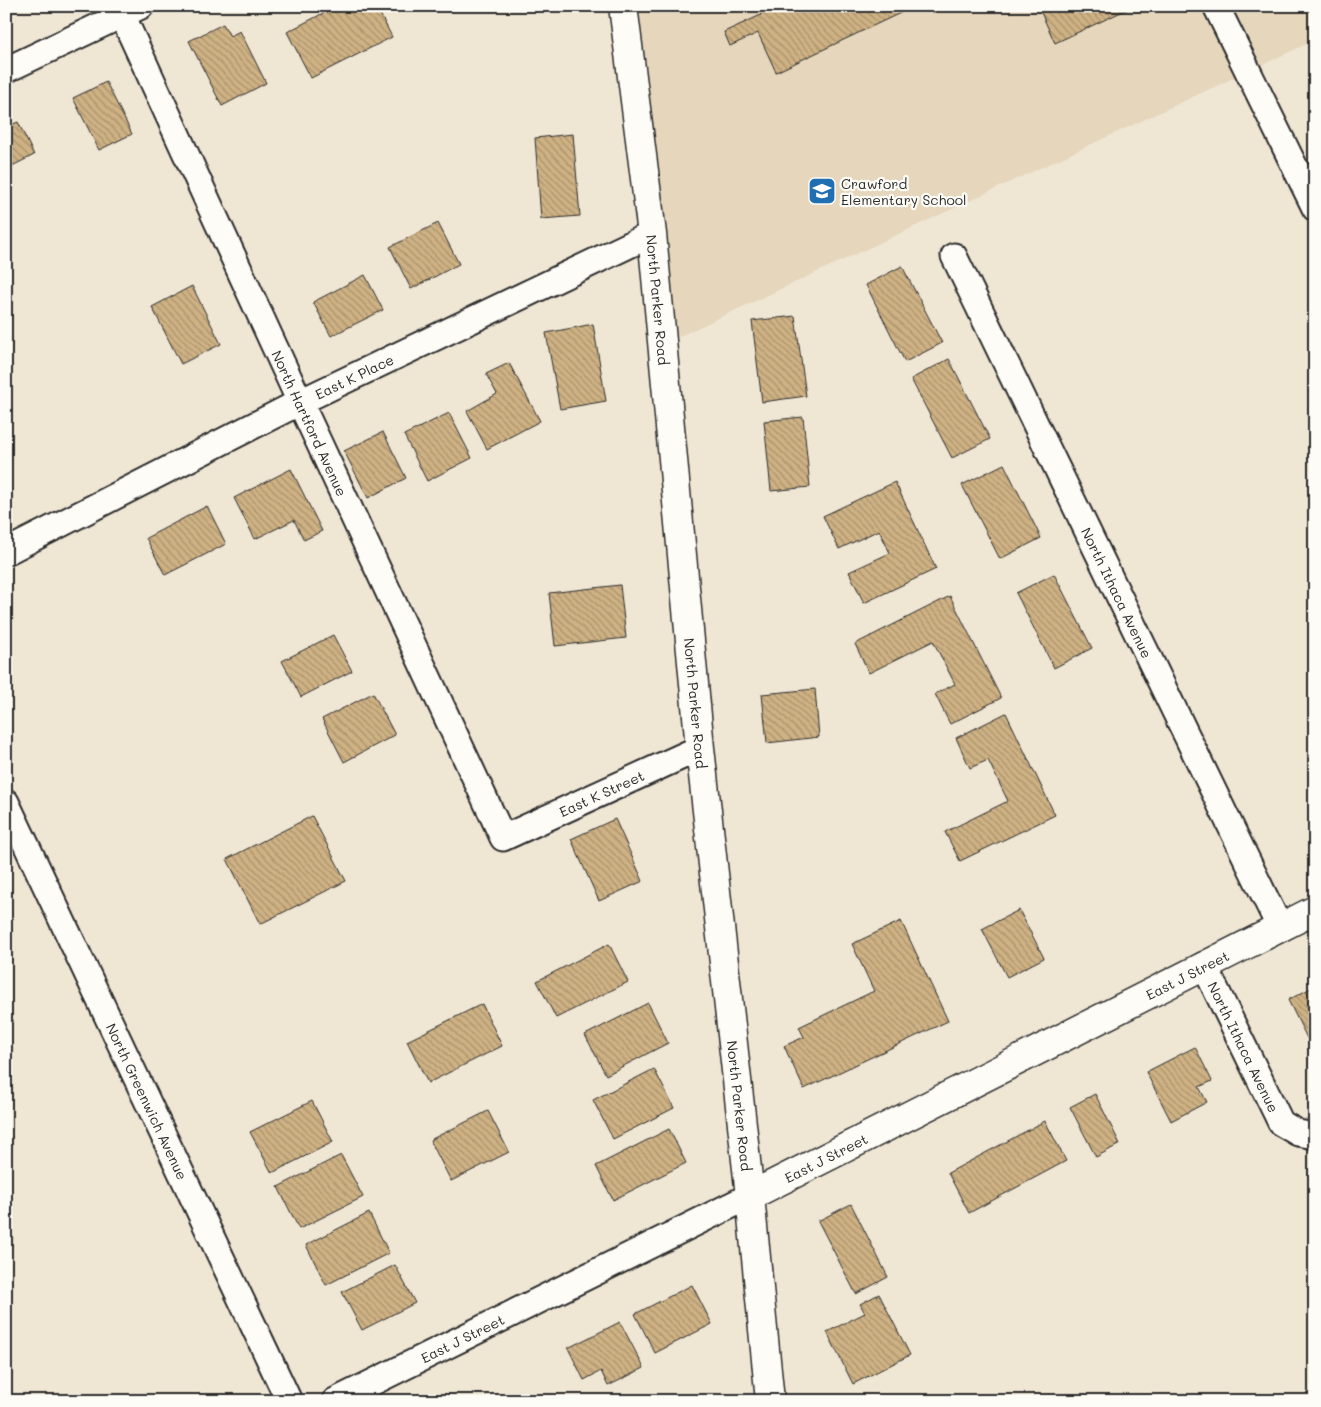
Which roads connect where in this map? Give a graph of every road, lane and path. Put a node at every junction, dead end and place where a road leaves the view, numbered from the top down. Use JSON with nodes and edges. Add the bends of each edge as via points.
{"nodes":[{"id":1,"x":623,"y":6,"type":"edge"},
{"id":2,"x":1216,"y":6,"type":"edge"},
{"id":3,"x":127,"y":9,"type":"edge"},
{"id":4,"x":6,"y":70,"type":"edge"},
{"id":5,"x":1315,"y":208,"type":"edge"},
{"id":6,"x":652,"y":234,"type":"junction"},
{"id":7,"x":954,"y":256,"type":"dead end"},
{"id":8,"x":300,"y":402,"type":"junction"},
{"id":9,"x":6,"y":552,"type":"edge"},
{"id":10,"x":700,"y":748,"type":"junction"},
{"id":11,"x":6,"y":802,"type":"edge"},
{"id":12,"x":503,"y":838,"type":"joint"},
{"id":13,"x":1315,"y":910,"type":"edge"},
{"id":14,"x":1280,"y":928,"type":"junction"},
{"id":15,"x":1204,"y":965,"type":"junction"},
{"id":16,"x":1315,"y":1136,"type":"edge"},
{"id":17,"x":750,"y":1196,"type":"junction"},
{"id":18,"x":289,"y":1401,"type":"edge"},
{"id":19,"x":335,"y":1401,"type":"edge"},
{"id":20,"x":770,"y":1401,"type":"edge"}],
"edges":[{"from":1,"to":6,"type":"street","name":"North Parker Road"},
{"from":2,"to":5,"type":"street"},
{"from":3,"to":4,"type":"street"},
{"from":3,"to":8,"type":"street","name":"North Hartford Avenue"},
{"from":6,"to":8,"type":"street","name":"East K Place"},
{"from":6,"to":10,"type":"street","name":"North Parker Road"},
{"from":7,"to":14,"type":"street","name":"North Ithaca Avenue"},
{"from":8,"to":9,"type":"street","name":"East K Place"},
{"from":8,"to":12,"type":"street","name":"North Hartford Avenue"},
{"from":10,"to":12,"type":"street","name":"East K Street"},
{"from":10,"to":17,"type":"street","name":"North Parker Road"},
{"from":11,"to":18,"type":"street","name":"North Greenwich Avenue"},
{"from":13,"to":14,"type":"street","name":"East J Street"},
{"from":14,"to":15,"type":"street","name":"East J Street"},
{"from":15,"to":16,"type":"street","name":"North Ithaca Avenue","via":[[1281,1123],[1298,1133]]},
{"from":15,"to":17,"type":"street","name":"East J Street"},
{"from":17,"to":19,"type":"street","name":"East J Street"},
{"from":17,"to":20,"type":"street","name":"North Parker Road"}]}
